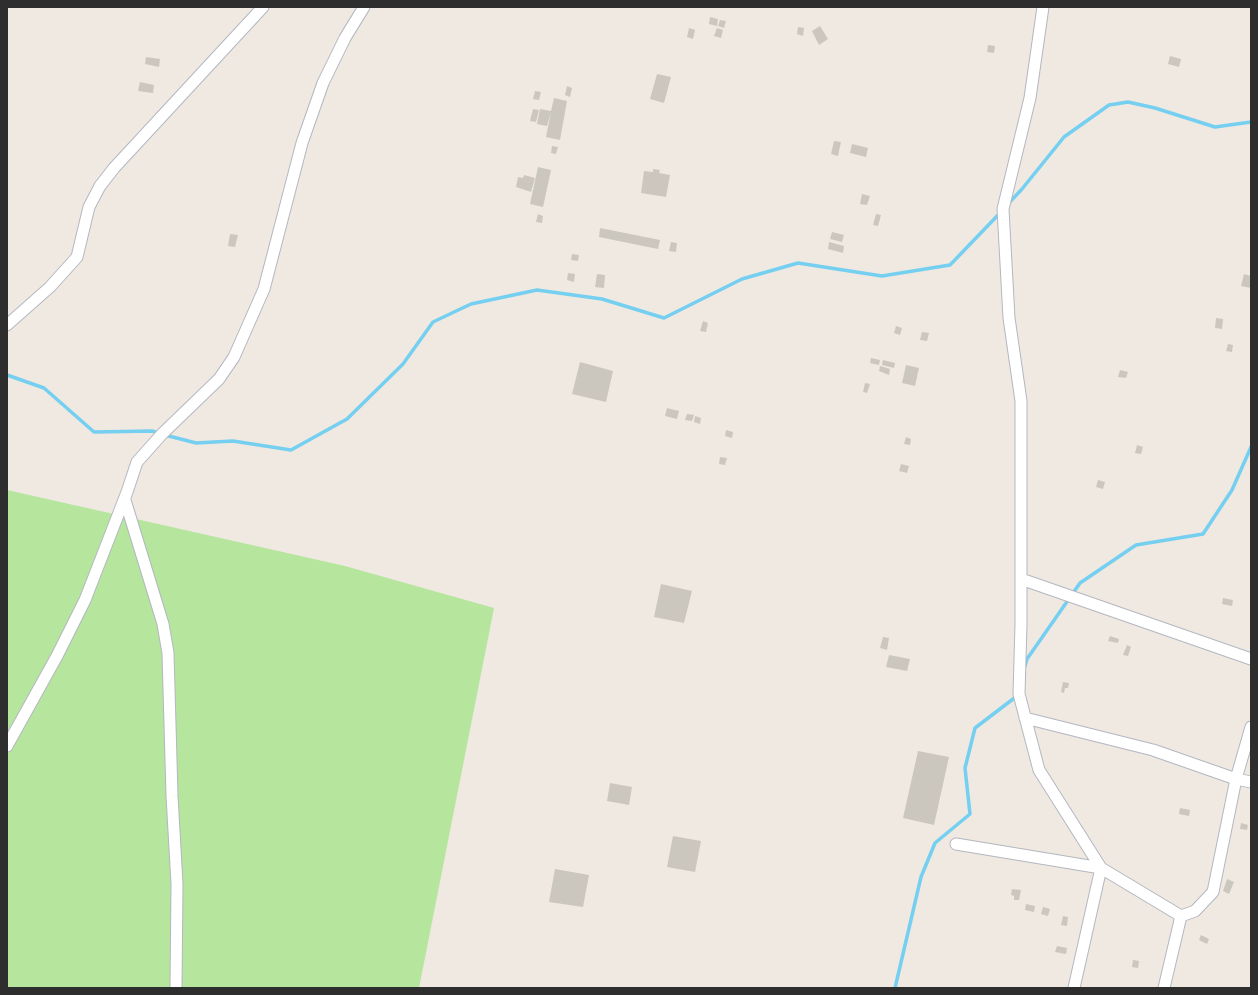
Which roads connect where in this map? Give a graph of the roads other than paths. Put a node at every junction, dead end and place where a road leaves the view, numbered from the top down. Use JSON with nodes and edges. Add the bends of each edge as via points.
{"nodes":[{"id":1,"x":263,"y":7,"type":"edge"},
{"id":2,"x":364,"y":7,"type":"edge"},
{"id":3,"x":1043,"y":7,"type":"edge"},
{"id":4,"x":7,"y":325,"type":"edge"},
{"id":5,"x":124,"y":500,"type":"junction"},
{"id":6,"x":1021,"y":579,"type":"junction"},
{"id":7,"x":1251,"y":659,"type":"edge"},
{"id":8,"x":1025,"y":718,"type":"junction"},
{"id":9,"x":1251,"y":727,"type":"edge"},
{"id":10,"x":7,"y":746,"type":"edge"},
{"id":11,"x":1236,"y":779,"type":"junction"},
{"id":12,"x":1251,"y":782,"type":"edge"},
{"id":13,"x":956,"y":844,"type":"dead end"},
{"id":14,"x":1101,"y":868,"type":"junction"},
{"id":15,"x":1181,"y":916,"type":"junction"},
{"id":16,"x":176,"y":988,"type":"edge"},
{"id":17,"x":1074,"y":988,"type":"edge"},
{"id":18,"x":1164,"y":988,"type":"edge"}],
"edges":[{"from":1,"to":4,"type":"street","via":[[114,168],[100,186],[89,207],[78,257],[50,287]]},
{"from":2,"to":5,"type":"street","via":[[345,38],[323,83],[302,143],[264,289],[234,358],[219,379],[137,462]]},
{"from":3,"to":6,"type":"street","via":[[1030,98],[1003,209],[1009,318],[1021,402]]},
{"from":5,"to":10,"type":"street","via":[[85,600]]},
{"from":5,"to":16,"type":"street","via":[[163,624],[168,653],[177,884]]},
{"from":6,"to":7,"type":"street"},
{"from":6,"to":8,"type":"street","via":[[1019,694]]},
{"from":8,"to":11,"type":"street","via":[[1153,750]]},
{"from":8,"to":14,"type":"street","via":[[1039,770]]},
{"from":9,"to":11,"type":"street"},
{"from":11,"to":12,"type":"street"},
{"from":11,"to":15,"type":"street","via":[[1213,892],[1195,911]]},
{"from":13,"to":14,"type":"street"},
{"from":14,"to":15,"type":"street"},
{"from":14,"to":17,"type":"street"},
{"from":15,"to":18,"type":"street"}]}
